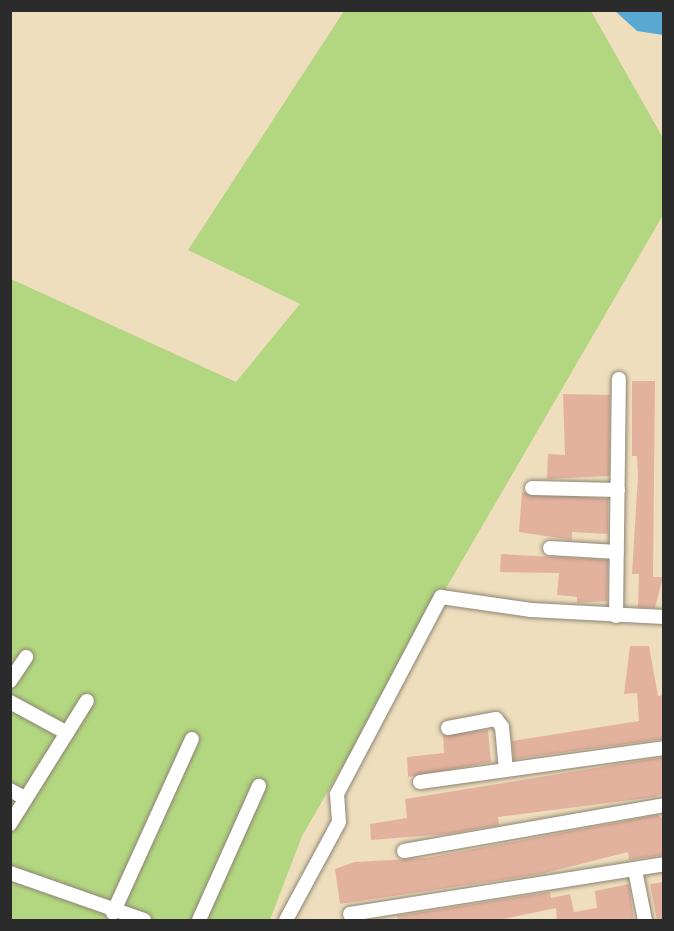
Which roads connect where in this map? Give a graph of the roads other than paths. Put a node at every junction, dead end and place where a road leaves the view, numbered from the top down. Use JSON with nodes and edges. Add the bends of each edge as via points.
{"nodes":[{"id":1,"x":619,"y":379,"type":"dead end"},
{"id":2,"x":532,"y":488,"type":"dead end"},
{"id":3,"x":618,"y":490,"type":"junction"},
{"id":4,"x":550,"y":548,"type":"dead end"},
{"id":5,"x":617,"y":552,"type":"junction"},
{"id":6,"x":616,"y":616,"type":"junction"},
{"id":7,"x":663,"y":617,"type":"edge"},
{"id":8,"x":26,"y":657,"type":"dead end"},
{"id":9,"x":10,"y":681,"type":"edge"},
{"id":10,"x":87,"y":701,"type":"dead end"},
{"id":11,"x":10,"y":702,"type":"edge"},
{"id":12,"x":448,"y":728,"type":"dead end"},
{"id":13,"x":67,"y":733,"type":"junction"},
{"id":14,"x":192,"y":739,"type":"dead end"},
{"id":15,"x":663,"y":748,"type":"edge"},
{"id":16,"x":506,"y":770,"type":"junction"},
{"id":17,"x":420,"y":782,"type":"dead end"},
{"id":18,"x":259,"y":786,"type":"dead end"},
{"id":19,"x":10,"y":790,"type":"edge"},
{"id":20,"x":26,"y":799,"type":"junction"},
{"id":21,"x":663,"y":805,"type":"edge"},
{"id":22,"x":10,"y":824,"type":"edge"},
{"id":23,"x":404,"y":851,"type":"dead end"},
{"id":24,"x":663,"y":864,"type":"edge"},
{"id":25,"x":635,"y":870,"type":"junction"},
{"id":26,"x":10,"y":873,"type":"edge"},
{"id":27,"x":113,"y":913,"type":"junction"},
{"id":28,"x":350,"y":914,"type":"dead end"},
{"id":29,"x":144,"y":921,"type":"edge"},
{"id":30,"x":199,"y":921,"type":"edge"},
{"id":31,"x":286,"y":921,"type":"edge"},
{"id":32,"x":645,"y":921,"type":"edge"}],
"edges":[{"from":1,"to":3,"type":"street"},
{"from":2,"to":3,"type":"street"},
{"from":3,"to":5,"type":"street"},
{"from":4,"to":5,"type":"street"},
{"from":5,"to":6,"type":"street"},
{"from":6,"to":7,"type":"street"},
{"from":6,"to":31,"type":"street","via":[[441,597],[337,794],[339,822]]},
{"from":8,"to":9,"type":"street"},
{"from":10,"to":13,"type":"street"},
{"from":11,"to":13,"type":"street"},
{"from":12,"to":16,"type":"street","via":[[496,719],[502,727]]},
{"from":13,"to":20,"type":"street"},
{"from":14,"to":27,"type":"street"},
{"from":15,"to":16,"type":"street"},
{"from":16,"to":17,"type":"street"},
{"from":18,"to":30,"type":"street"},
{"from":19,"to":20,"type":"street"},
{"from":20,"to":22,"type":"street"},
{"from":21,"to":23,"type":"street"},
{"from":24,"to":25,"type":"street"},
{"from":25,"to":28,"type":"street"},
{"from":25,"to":32,"type":"street"},
{"from":26,"to":27,"type":"street"},
{"from":27,"to":29,"type":"street"}]}
